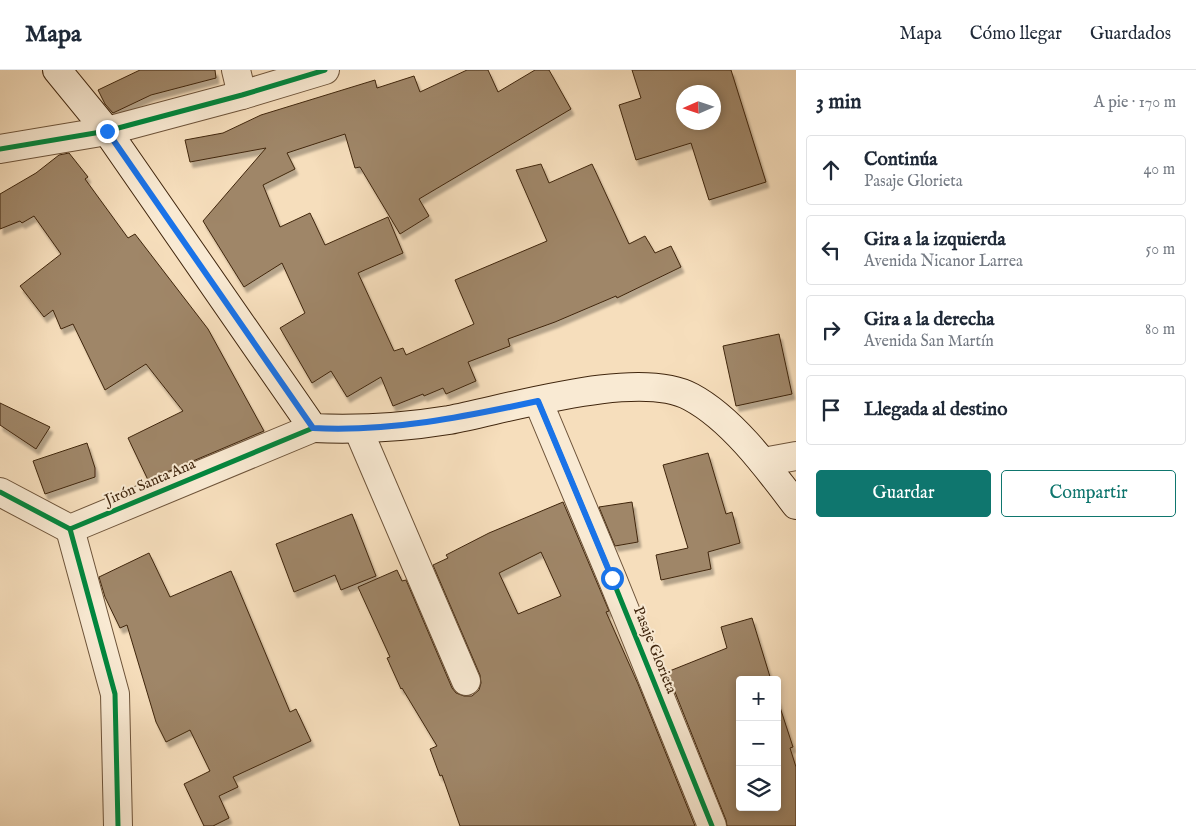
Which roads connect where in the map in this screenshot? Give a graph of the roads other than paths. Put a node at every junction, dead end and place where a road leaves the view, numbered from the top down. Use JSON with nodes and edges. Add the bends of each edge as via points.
{"nodes":[{"id":1,"x":57,"y":70,"type":"edge"},
{"id":2,"x":325,"y":70,"type":"edge"},
{"id":3,"x":239,"y":83,"type":"edge"},
{"id":4,"x":107,"y":131,"type":"junction"},
{"id":5,"x":0,"y":149,"type":"edge"},
{"id":6,"x":538,"y":401,"type":"junction"},
{"id":7,"x":313,"y":428,"type":"junction"},
{"id":8,"x":358,"y":430,"type":"junction"},
{"id":9,"x":796,"y":456,"type":"edge"},
{"id":10,"x":763,"y":462,"type":"junction"},
{"id":11,"x":0,"y":492,"type":"edge"},
{"id":12,"x":796,"y":505,"type":"edge"},
{"id":13,"x":70,"y":529,"type":"junction"},
{"id":14,"x":466,"y":681,"type":"dead end"},
{"id":15,"x":118,"y":826,"type":"edge"},
{"id":16,"x":712,"y":826,"type":"edge"}],
"edges":[{"from":1,"to":4,"type":"street"},
{"from":2,"to":3,"type":"street"},
{"from":3,"to":4,"type":"street"},
{"from":4,"to":5,"type":"street"},
{"from":4,"to":7,"type":"street"},
{"from":6,"to":8,"type":"street","via":[[448,420]]},
{"from":6,"to":10,"type":"street","via":[[613,388],[662,387],[691,396],[723,420]]},
{"from":6,"to":16,"type":"street","name":"Pasaje Glorieta"},
{"from":7,"to":8,"type":"street"},
{"from":7,"to":13,"type":"street","name":"Jirón Santa Ana"},
{"from":8,"to":14,"type":"street"},
{"from":9,"to":10,"type":"street"},
{"from":10,"to":12,"type":"street"},
{"from":11,"to":13,"type":"street"},
{"from":13,"to":15,"type":"street","via":[[115,694]]}]}
